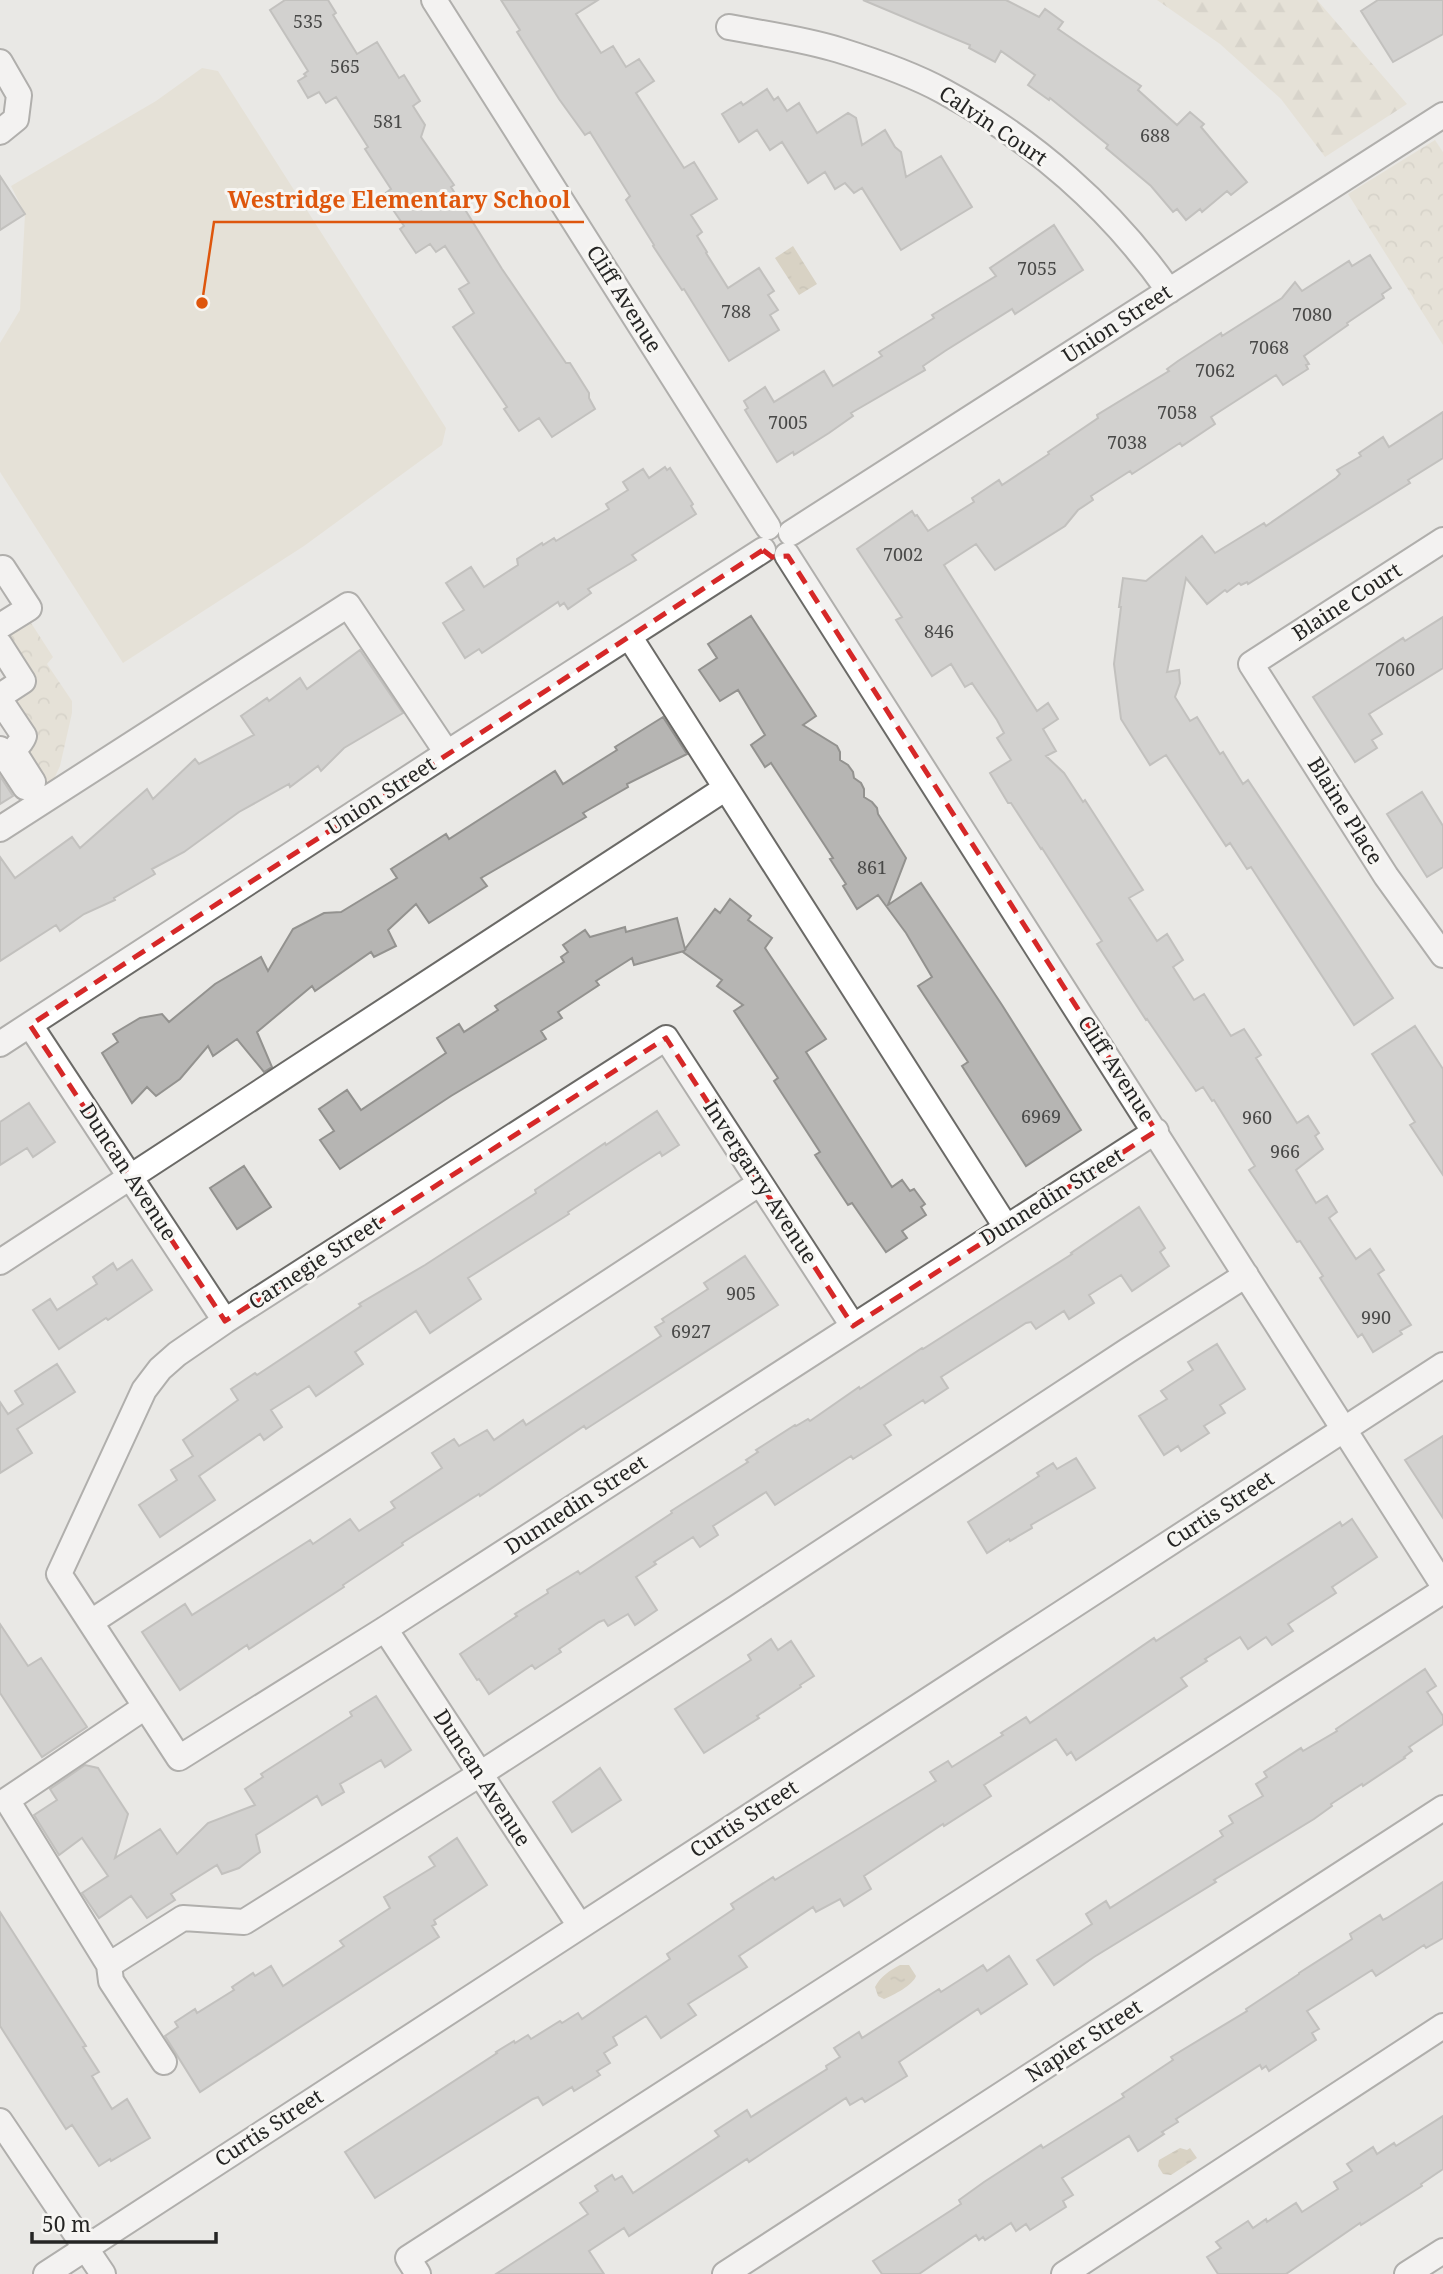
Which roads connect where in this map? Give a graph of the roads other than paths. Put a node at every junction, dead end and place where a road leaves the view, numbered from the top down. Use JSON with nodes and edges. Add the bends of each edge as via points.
{"nodes":[{"id":1,"x":434,"y":0,"type":"edge"},
{"id":2,"x":729,"y":27,"type":"dead end"},
{"id":3,"x":0,"y":62,"type":"edge"},
{"id":4,"x":1443,"y":116,"type":"edge"},
{"id":5,"x":0,"y":132,"type":"edge"},
{"id":6,"x":1169,"y":291,"type":"junction"},
{"id":7,"x":1443,"y":540,"type":"edge"},
{"id":8,"x":777,"y":541,"type":"junction"},
{"id":9,"x":0,"y":570,"type":"edge"},
{"id":10,"x":0,"y":626,"type":"edge"},
{"id":11,"x":629,"y":636,"type":"junction"},
{"id":12,"x":0,"y":645,"type":"edge"},
{"id":13,"x":1251,"y":664,"type":"joint"},
{"id":14,"x":0,"y":698,"type":"edge"},
{"id":15,"x":0,"y":749,"type":"edge"},
{"id":16,"x":447,"y":753,"type":"junction"},
{"id":17,"x":726,"y":789,"type":"junction"},
{"id":18,"x":0,"y":829,"type":"edge"},
{"id":19,"x":1441,"y":947,"type":"edge"},
{"id":20,"x":30,"y":1025,"type":"junction"},
{"id":21,"x":666,"y":1038,"type":"joint"},
{"id":22,"x":0,"y":1044,"type":"edge"},
{"id":23,"x":1156,"y":1132,"type":"junction"},
{"id":24,"x":132,"y":1177,"type":"junction"},
{"id":25,"x":760,"y":1183,"type":"junction"},
{"id":26,"x":1006,"y":1227,"type":"junction"},
{"id":27,"x":0,"y":1262,"type":"edge"},
{"id":28,"x":1246,"y":1275,"type":"junction"},
{"id":29,"x":225,"y":1321,"type":"junction"},
{"id":30,"x":853,"y":1326,"type":"junction"},
{"id":31,"x":1443,"y":1365,"type":"edge"},
{"id":32,"x":1343,"y":1430,"type":"junction"},
{"id":33,"x":59,"y":1574,"type":"joint"},
{"id":34,"x":1443,"y":1585,"type":"edge"},
{"id":35,"x":1443,"y":1591,"type":"edge"},
{"id":36,"x":91,"y":1622,"type":"junction"},
{"id":37,"x":385,"y":1629,"type":"junction"},
{"id":38,"x":145,"y":1707,"type":"junction"},
{"id":39,"x":480,"y":1774,"type":"junction"},
{"id":40,"x":1443,"y":1808,"type":"edge"},
{"id":41,"x":580,"y":1926,"type":"junction"},
{"id":42,"x":110,"y":1965,"type":"junction"},
{"id":43,"x":1443,"y":2026,"type":"edge"},
{"id":44,"x":164,"y":2062,"type":"dead end"},
{"id":45,"x":0,"y":2121,"type":"edge"},
{"id":46,"x":85,"y":2248,"type":"junction"},
{"id":47,"x":1443,"y":2251,"type":"edge"},
{"id":48,"x":46,"y":2274,"type":"edge"},
{"id":49,"x":103,"y":2274,"type":"edge"},
{"id":50,"x":418,"y":2274,"type":"edge"},
{"id":51,"x":725,"y":2274,"type":"edge"},
{"id":52,"x":1064,"y":2274,"type":"edge"},
{"id":53,"x":1407,"y":2274,"type":"edge"}],
"edges":[{"from":1,"to":8,"type":"street","name":"Cliff Avenue"},
{"from":2,"to":6,"type":"street","name":"Calvin Court","via":[[837,50],[942,90],[1028,145],[1070,181],[1126,234]]},
{"from":3,"to":5,"type":"street","via":[[19,95],[16,119]]},
{"from":4,"to":6,"type":"street","name":"Union Street"},
{"from":6,"to":8,"type":"street","name":"Union Street"},
{"from":7,"to":13,"type":"street","name":"Blaine Court"},
{"from":8,"to":11,"type":"street","name":"Union Street"},
{"from":8,"to":23,"type":"street","name":"Cliff Avenue"},
{"from":9,"to":10,"type":"street","via":[[3,568],[29,608]]},
{"from":11,"to":16,"type":"street","name":"Union Street"},
{"from":11,"to":17,"type":"street"},
{"from":12,"to":14,"type":"street","via":[[23,681]]},
{"from":13,"to":19,"type":"street","name":"Blaine Place","via":[[1385,876]]},
{"from":14,"to":15,"type":"street","via":[[24,736],[14,752],[33,782],[25,788]]},
{"from":16,"to":18,"type":"street","via":[[348,605]]},
{"from":16,"to":20,"type":"street","name":"Union Street"},
{"from":17,"to":24,"type":"street"},
{"from":17,"to":26,"type":"street"},
{"from":20,"to":22,"type":"street","name":"Union Street"},
{"from":20,"to":24,"type":"street","name":"Duncan Avenue"},
{"from":21,"to":25,"type":"street","name":"Invergarry Avenue"},
{"from":21,"to":29,"type":"street","name":"Carnegie Street"},
{"from":23,"to":26,"type":"street","name":"Dunnedin Street"},
{"from":23,"to":28,"type":"street","name":"Cliff Avenue"},
{"from":24,"to":27,"type":"street"},
{"from":24,"to":29,"type":"street","name":"Duncan Avenue"},
{"from":25,"to":30,"type":"street","name":"Invergarry Avenue"},
{"from":25,"to":36,"type":"street"},
{"from":26,"to":30,"type":"street","name":"Dunnedin Street"},
{"from":28,"to":32,"type":"street","name":"Cliff Avenue"},
{"from":28,"to":39,"type":"street"},
{"from":29,"to":33,"type":"street","name":"Carnegie Street","via":[[177,1354],[144,1390]]},
{"from":30,"to":37,"type":"street","name":"Dunnedin Street"},
{"from":31,"to":32,"type":"street","name":"Curtis Street"},
{"from":32,"to":34,"type":"street","name":"Cliff Avenue"},
{"from":32,"to":41,"type":"street","name":"Curtis Street"},
{"from":33,"to":36,"type":"street","name":"Dunnedin Street"},
{"from":35,"to":50,"type":"street","via":[[408,2258]]},
{"from":36,"to":38,"type":"street","name":"Dunnedin Street"},
{"from":37,"to":38,"type":"street","name":"Dunnedin Street","via":[[179,1758]]},
{"from":37,"to":39,"type":"street","name":"Duncan Avenue"},
{"from":38,"to":42,"type":"street","via":[[7,1800]]},
{"from":39,"to":41,"type":"street","name":"Duncan Avenue"},
{"from":39,"to":42,"type":"street","via":[[244,1922],[183,1918]]},
{"from":40,"to":51,"type":"street","name":"Napier Street"},
{"from":41,"to":46,"type":"street","name":"Curtis Street"},
{"from":42,"to":44,"type":"street","via":[[111,1981]]},
{"from":43,"to":52,"type":"street"},
{"from":45,"to":46,"type":"street"},
{"from":46,"to":48,"type":"street","name":"Curtis Street"},
{"from":46,"to":49,"type":"street"},
{"from":47,"to":53,"type":"street"}]}
